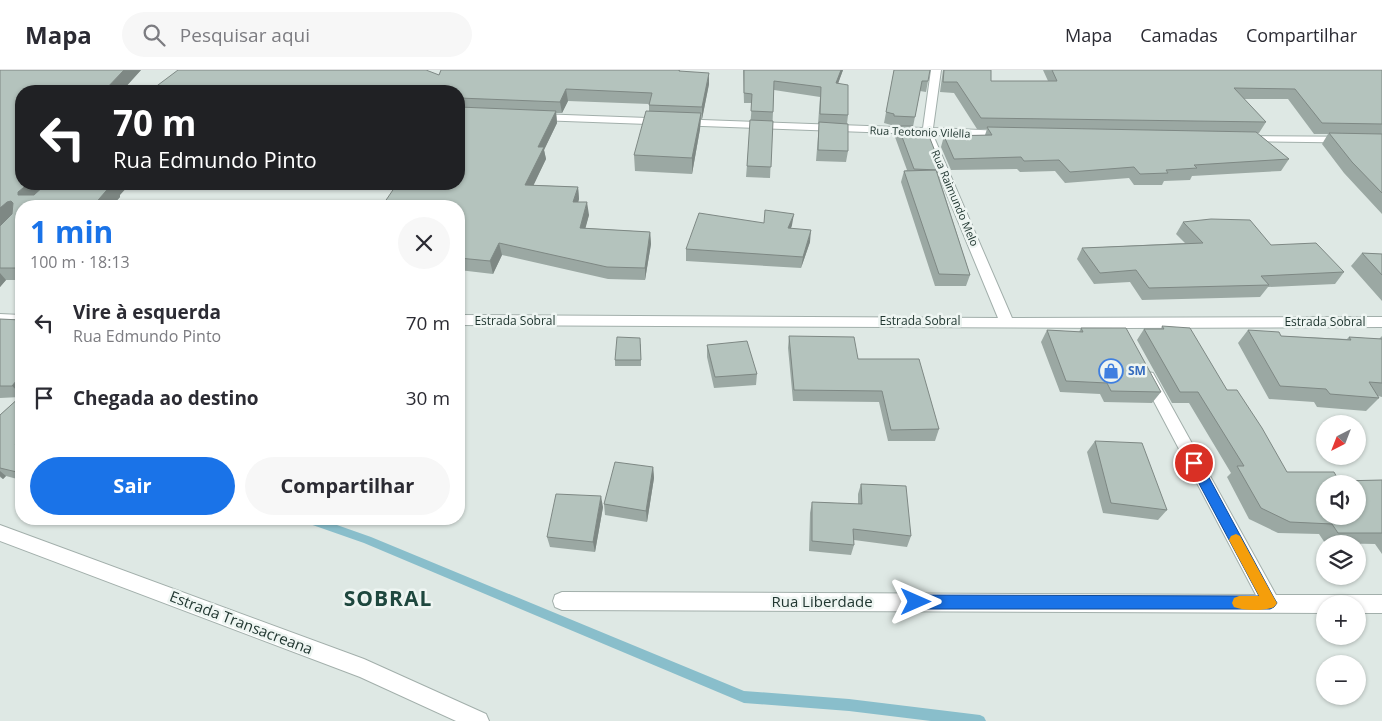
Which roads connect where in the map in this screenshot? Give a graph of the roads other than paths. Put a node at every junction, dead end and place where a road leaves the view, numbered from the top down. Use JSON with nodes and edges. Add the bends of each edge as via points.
{"nodes":[{"id":1,"x":936,"y":70,"type":"edge"},
{"id":2,"x":524,"y":116,"type":"edge"},
{"id":3,"x":927,"y":133,"type":"junction"},
{"id":4,"x":1014,"y":134,"type":"edge"},
{"id":5,"x":1237,"y":139,"type":"edge"},
{"id":6,"x":1382,"y":140,"type":"edge"},
{"id":7,"x":0,"y":320,"type":"edge"},
{"id":8,"x":15,"y":320,"type":"edge"},
{"id":9,"x":465,"y":320,"type":"edge"},
{"id":10,"x":1007,"y":322,"type":"junction"},
{"id":11,"x":1382,"y":322,"type":"edge"},
{"id":12,"x":1119,"y":323,"type":"junction"},
{"id":13,"x":1128,"y":341,"type":"edge"},
{"id":14,"x":1142,"y":367,"type":"edge"},
{"id":15,"x":0,"y":532,"type":"edge"},
{"id":16,"x":562,"y":601,"type":"dead end"},
{"id":17,"x":1270,"y":603,"type":"junction"},
{"id":18,"x":1382,"y":604,"type":"edge"},
{"id":19,"x":479,"y":721,"type":"edge"}],
"edges":[{"from":1,"to":3,"type":"street"},
{"from":2,"to":3,"type":"street","name":"Rua Teotonio Vilella"},
{"from":3,"to":4,"type":"street","name":"Rua Teotonio Vilella"},
{"from":3,"to":10,"type":"street","name":"Rua Raimundo Melo"},
{"from":5,"to":6,"type":"street"},
{"from":7,"to":8,"type":"street"},
{"from":9,"to":10,"type":"street","name":"Estrada Sobral"},
{"from":10,"to":12,"type":"street","name":"Estrada Sobral"},
{"from":11,"to":12,"type":"street","name":"Estrada Sobral"},
{"from":12,"to":13,"type":"street"},
{"from":14,"to":17,"type":"street"},
{"from":15,"to":19,"type":"street","name":"Estrada Transacreana","via":[[364,669]]},
{"from":16,"to":17,"type":"street","name":"Rua Liberdade"},
{"from":17,"to":18,"type":"street","name":"Rua Liberdade"}]}
